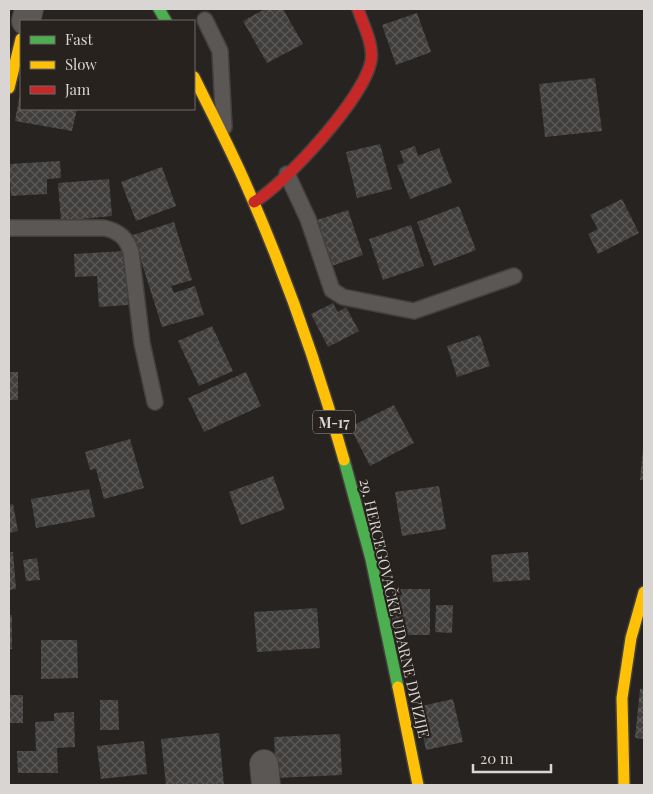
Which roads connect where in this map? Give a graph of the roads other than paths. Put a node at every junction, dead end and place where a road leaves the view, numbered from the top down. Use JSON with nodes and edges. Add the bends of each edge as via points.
{"nodes":[{"id":1,"x":358,"y":9,"type":"edge"},
{"id":2,"x":205,"y":20,"type":"dead end"},
{"id":3,"x":20,"y":43,"type":"edge"},
{"id":4,"x":195,"y":79,"type":"edge"},
{"id":5,"x":9,"y":88,"type":"edge"},
{"id":6,"x":224,"y":141,"type":"junction"},
{"id":7,"x":287,"y":174,"type":"junction"},
{"id":8,"x":254,"y":202,"type":"junction"},
{"id":9,"x":9,"y":228,"type":"edge"},
{"id":10,"x":514,"y":276,"type":"dead end"},
{"id":11,"x":155,"y":402,"type":"dead end"},
{"id":12,"x":644,"y":592,"type":"edge"},
{"id":13,"x":418,"y":785,"type":"edge"},
{"id":14,"x":624,"y":785,"type":"edge"}],
"edges":[{"from":1,"to":7,"type":"main road","via":[[372,62],[367,75],[342,114]]},
{"from":2,"to":6,"type":"lane","via":[[220,51]]},
{"from":3,"to":5,"type":"main road"},
{"from":4,"to":6,"type":"main road","name":"29. HERCEGOVAČKE UDARNE DIVIZIJE","number":"M-17"},
{"from":6,"to":8,"type":"main road","name":"29. HERCEGOVAČKE UDARNE DIVIZIJE","number":"M-17"},
{"from":7,"to":8,"type":"main road"},
{"from":7,"to":10,"type":"lane","via":[[308,219],[332,290],[343,297],[414,311]]},
{"from":8,"to":13,"type":"main road","name":"29. HERCEGOVAČKE UDARNE DIVIZIJE","number":"M-17","via":[[329,403],[355,493],[383,607]]},
{"from":9,"to":11,"type":"lane","via":[[104,228],[112,229],[125,238],[131,252],[142,343]]},
{"from":12,"to":14,"type":"main road","via":[[631,638],[622,698]]}]}
